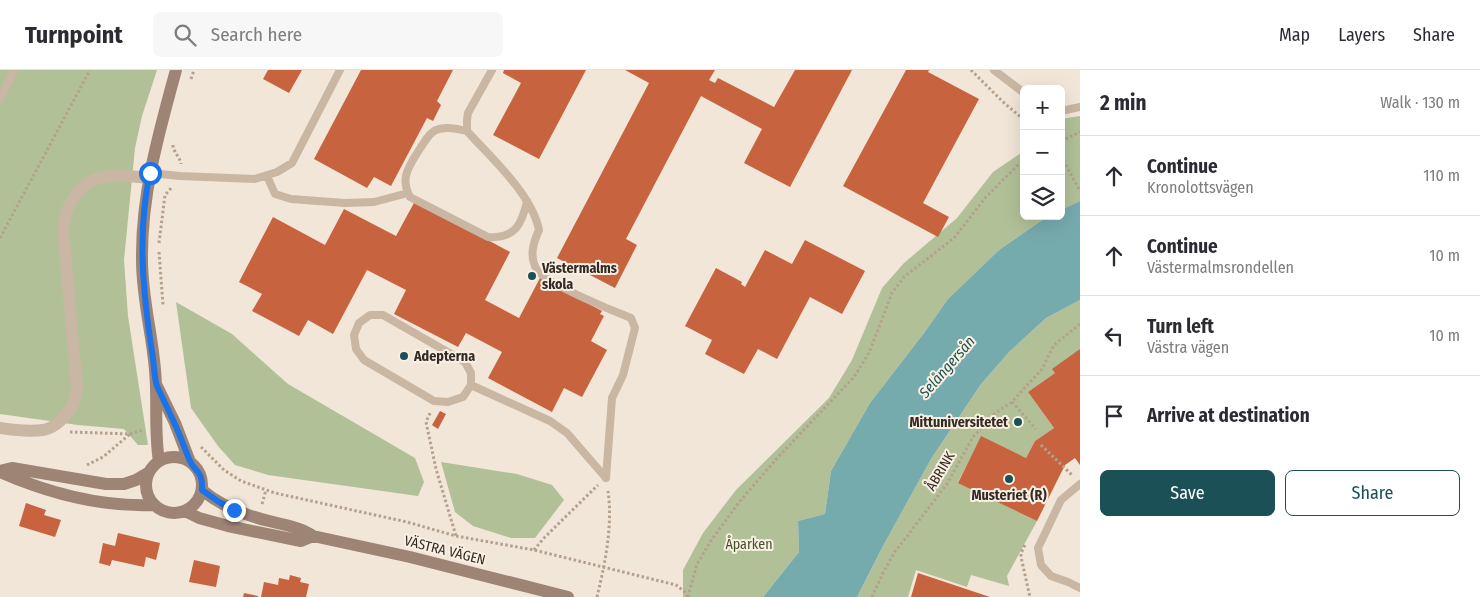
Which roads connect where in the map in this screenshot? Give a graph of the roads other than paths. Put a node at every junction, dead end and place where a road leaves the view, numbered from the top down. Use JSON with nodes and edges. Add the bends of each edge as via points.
{"nodes":[{"id":1,"x":14,"y":70,"type":"edge"},
{"id":2,"x":176,"y":70,"type":"edge"},
{"id":3,"x":340,"y":70,"type":"edge"},
{"id":4,"x":492,"y":70,"type":"edge"},
{"id":5,"x":994,"y":70,"type":"edge"},
{"id":6,"x":1020,"y":90,"type":"edge"},
{"id":7,"x":0,"y":98,"type":"edge"},
{"id":8,"x":1080,"y":107,"type":"edge"},
{"id":9,"x":1065,"y":111,"type":"edge"},
{"id":10,"x":467,"y":131,"type":"junction"},
{"id":11,"x":149,"y":176,"type":"junction"},
{"id":12,"x":266,"y":176,"type":"junction"},
{"id":13,"x":408,"y":193,"type":"junction"},
{"id":14,"x":527,"y":201,"type":"junction"},
{"id":15,"x":156,"y":384,"type":"junction"},
{"id":16,"x":471,"y":385,"type":"junction"},
{"id":17,"x":0,"y":428,"type":"edge"},
{"id":18,"x":159,"y":461,"type":"junction"},
{"id":19,"x":190,"y":462,"type":"junction"},
{"id":20,"x":0,"y":471,"type":"edge"},
{"id":21,"x":148,"y":473,"type":"junction"},
{"id":22,"x":1080,"y":484,"type":"edge"},
{"id":23,"x":202,"y":490,"type":"junction"},
{"id":24,"x":153,"y":505,"type":"junction"},
{"id":25,"x":185,"y":511,"type":"junction"},
{"id":26,"x":313,"y":536,"type":"junction"},
{"id":27,"x":1080,"y":588,"type":"edge"},
{"id":28,"x":568,"y":597,"type":"edge"}],
"edges":[{"from":1,"to":7,"type":"lane"},
{"from":2,"to":11,"type":"street"},
{"from":3,"to":12,"type":"lane","via":[[292,163]]},
{"from":4,"to":10,"type":"lane","via":[[468,113]]},
{"from":5,"to":6,"type":"lane"},
{"from":8,"to":9,"type":"lane"},
{"from":10,"to":13,"type":"lane","via":[[442,129],[428,136],[407,169]]},
{"from":10,"to":14,"type":"lane"},
{"from":11,"to":12,"type":"lane","via":[[255,179]]},
{"from":11,"to":15,"type":"street","via":[[142,260]]},
{"from":11,"to":17,"type":"street","via":[[106,176],[93,180],[79,189],[70,204],[65,218],[64,241],[77,387],[74,403],[67,414],[44,430]]},
{"from":12,"to":13,"type":"lane","via":[[275,194],[291,199],[374,202]]},
{"from":13,"to":14,"type":"lane","via":[[410,197],[488,237],[498,238],[508,235],[517,226]]},
{"from":14,"to":16,"type":"lane","via":[[539,230],[533,242],[532,258],[537,271],[547,279],[631,318],[635,328],[623,375],[612,398],[606,478],[568,433],[550,421]]},
{"from":15,"to":18,"type":"street"},
{"from":15,"to":19,"type":"street"},
{"from":16,"to":16,"type":"lane","via":[[463,397],[448,402],[434,401],[364,360],[356,350],[354,335],[359,323],[370,316],[383,315],[465,362],[471,373]]},
{"from":18,"to":19,"type":"street","via":[[177,457]]},
{"from":18,"to":21,"type":"street"},
{"from":19,"to":23,"type":"street","via":[[201,478]]},
{"from":20,"to":21,"type":"street","via":[[12,468],[106,484],[124,484]]},
{"from":20,"to":24,"type":"street","via":[[28,484],[74,497]]},
{"from":21,"to":24,"type":"street","via":[[146,491]]},
{"from":22,"to":27,"type":"lane","via":[[1061,500],[1038,548],[1041,565],[1051,576]]},
{"from":23,"to":25,"type":"street","via":[[196,502]]},
{"from":23,"to":26,"type":"street","name":"VÄSTRA VÄGEN","via":[[234,510],[305,530]]},
{"from":24,"to":25,"type":"street","via":[[168,513]]},
{"from":25,"to":26,"type":"street","name":"VÄSTRA VÄGEN","via":[[228,526],[301,541]]},
{"from":26,"to":28,"type":"street","name":"VÄSTRA VÄGEN"}]}
